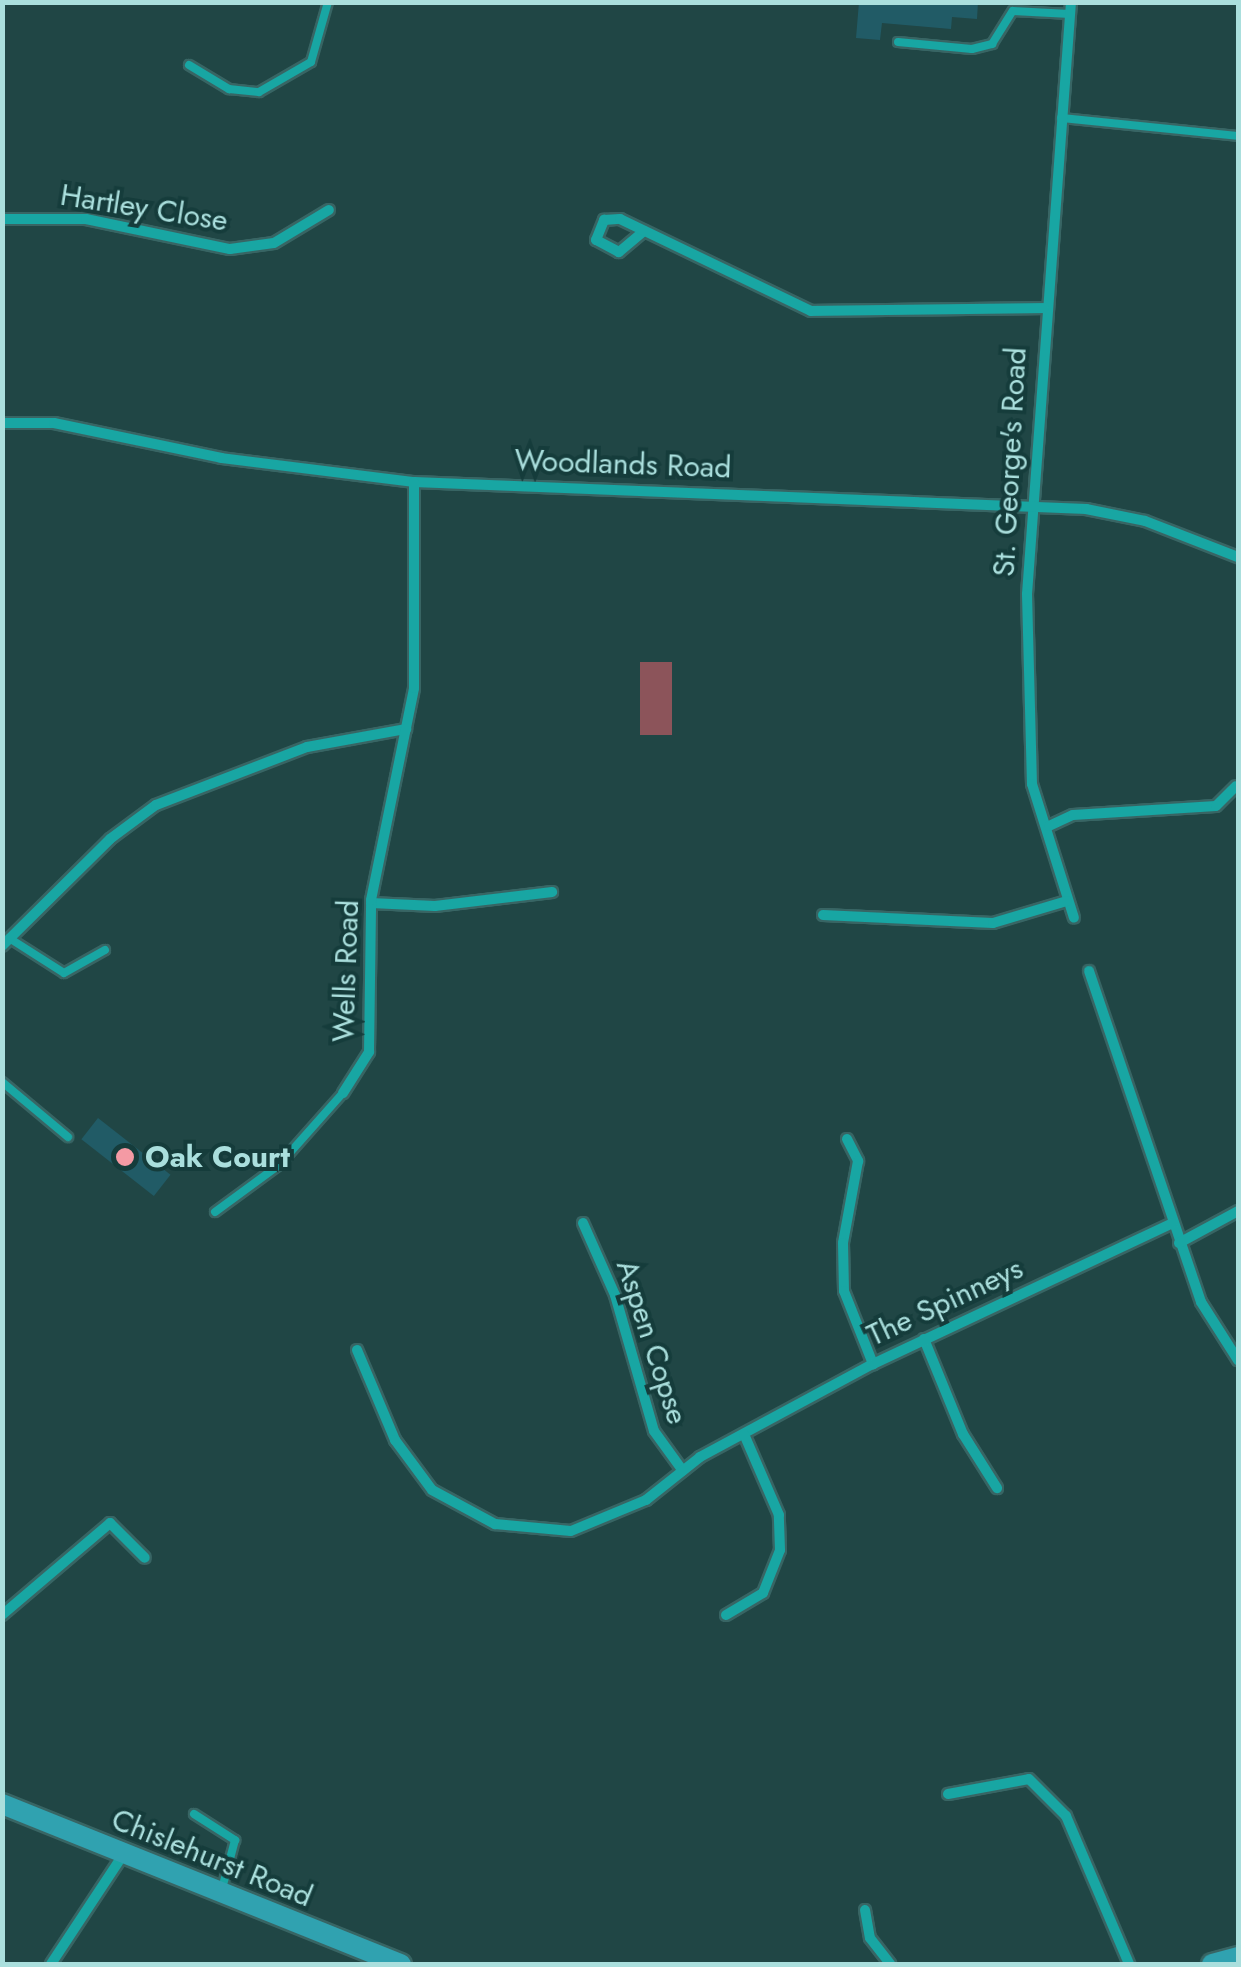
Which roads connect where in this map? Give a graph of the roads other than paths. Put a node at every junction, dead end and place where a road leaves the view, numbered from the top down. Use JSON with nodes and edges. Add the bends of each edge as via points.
{"nodes":[{"id":1,"x":328,"y":2,"type":"edge"},
{"id":2,"x":1071,"y":8,"type":"edge"},
{"id":3,"x":898,"y":42,"type":"dead end"},
{"id":4,"x":190,"y":65,"type":"dead end"},
{"id":5,"x":1061,"y":118,"type":"junction"},
{"id":6,"x":1238,"y":136,"type":"edge"},
{"id":7,"x":329,"y":210,"type":"dead end"},
{"id":8,"x":2,"y":219,"type":"edge"},
{"id":9,"x":644,"y":231,"type":"junction"},
{"id":10,"x":1044,"y":308,"type":"junction"},
{"id":11,"x":2,"y":423,"type":"edge"},
{"id":12,"x":414,"y":482,"type":"junction"},
{"id":13,"x":1030,"y":505,"type":"junction"},
{"id":14,"x":1238,"y":557,"type":"edge"},
{"id":15,"x":406,"y":729,"type":"junction"},
{"id":16,"x":1236,"y":786,"type":"dead end"},
{"id":17,"x":1048,"y":826,"type":"junction"},
{"id":18,"x":552,"y":892,"type":"dead end"},
{"id":19,"x":1067,"y":901,"type":"junction"},
{"id":20,"x":371,"y":904,"type":"junction"},
{"id":21,"x":823,"y":915,"type":"dead end"},
{"id":22,"x":1074,"y":918,"type":"dead end"},
{"id":23,"x":6,"y":942,"type":"edge"},
{"id":24,"x":106,"y":950,"type":"dead end"},
{"id":25,"x":1089,"y":971,"type":"dead end"},
{"id":26,"x":2,"y":1082,"type":"edge"},
{"id":27,"x":344,"y":1093,"type":"joint"},
{"id":28,"x":68,"y":1137,"type":"dead end"},
{"id":29,"x":847,"y":1139,"type":"dead end"},
{"id":30,"x":1238,"y":1211,"type":"edge"},
{"id":31,"x":215,"y":1212,"type":"dead end"},
{"id":32,"x":582,"y":1223,"type":"dead end"},
{"id":33,"x":1172,"y":1223,"type":"junction"},
{"id":34,"x":1179,"y":1243,"type":"junction"},
{"id":35,"x":924,"y":1339,"type":"junction"},
{"id":36,"x":357,"y":1350,"type":"dead end"},
{"id":37,"x":1238,"y":1360,"type":"edge"},
{"id":38,"x":872,"y":1364,"type":"junction"},
{"id":39,"x":744,"y":1434,"type":"junction"},
{"id":40,"x":684,"y":1471,"type":"junction"},
{"id":41,"x":997,"y":1488,"type":"dead end"},
{"id":42,"x":145,"y":1558,"type":"dead end"},
{"id":43,"x":2,"y":1614,"type":"edge"},
{"id":44,"x":726,"y":1615,"type":"dead end"},
{"id":45,"x":948,"y":1794,"type":"dead end"},
{"id":46,"x":2,"y":1804,"type":"edge"},
{"id":47,"x":194,"y":1814,"type":"dead end"},
{"id":48,"x":124,"y":1855,"type":"junction"},
{"id":49,"x":220,"y":1894,"type":"junction"},
{"id":50,"x":866,"y":1910,"type":"dead end"},
{"id":51,"x":1238,"y":1957,"type":"edge"},
{"id":52,"x":50,"y":1964,"type":"edge"},
{"id":53,"x":401,"y":1964,"type":"edge"},
{"id":54,"x":890,"y":1964,"type":"edge"},
{"id":55,"x":1129,"y":1964,"type":"edge"},
{"id":56,"x":1212,"y":1964,"type":"edge"}],
"edges":[{"from":1,"to":4,"type":"lane","via":[[311,62],[259,92],[229,89]]},
{"from":2,"to":3,"type":"lane","via":[[1013,11],[992,44],[972,49]]},
{"from":2,"to":5,"type":"street","name":"St. George's Road"},
{"from":5,"to":6,"type":"lane"},
{"from":5,"to":10,"type":"street","name":"St. George's Road"},
{"from":7,"to":8,"type":"street","name":"Hartley Close","via":[[274,243],[230,249],[86,219]]},
{"from":9,"to":9,"type":"street","via":[[619,252],[596,240],[609,218]]},
{"from":9,"to":10,"type":"street","via":[[811,311]]},
{"from":10,"to":13,"type":"street","name":"St. George's Road"},
{"from":11,"to":12,"type":"street","name":"Woodlands Road","via":[[74,426],[220,458]]},
{"from":12,"to":13,"type":"street","name":"Woodlands Road"},
{"from":12,"to":15,"type":"street","name":"Wells Road","via":[[419,638]]},
{"from":13,"to":14,"type":"street","name":"Woodlands Road","via":[[1118,513]]},
{"from":13,"to":17,"type":"street","name":"St. George's Road","via":[[1032,784]]},
{"from":15,"to":20,"type":"street","name":"Wells Road"},
{"from":15,"to":23,"type":"street","via":[[307,747],[156,806]]},
{"from":16,"to":17,"type":"street","via":[[1216,806],[1073,815]]},
{"from":17,"to":19,"type":"street","name":"St. George's Road"},
{"from":18,"to":20,"type":"street","via":[[436,906]]},
{"from":19,"to":21,"type":"street","via":[[993,923]]},
{"from":19,"to":22,"type":"street","name":"St. George's Road"},
{"from":20,"to":27,"type":"street","name":"Wells Road","via":[[370,1052]]},
{"from":23,"to":24,"type":"lane","via":[[64,973]]},
{"from":25,"to":33,"type":"street"},
{"from":26,"to":28,"type":"lane"},
{"from":27,"to":31,"type":"lane","name":"Wells Road","via":[[279,1165]]},
{"from":29,"to":38,"type":"street","via":[[858,1161],[844,1291]]},
{"from":30,"to":34,"type":"street"},
{"from":32,"to":40,"type":"street","name":"Aspen Copse","via":[[616,1295],[654,1431]]},
{"from":33,"to":34,"type":"street"},
{"from":33,"to":35,"type":"street","name":"The Spinneys"},
{"from":34,"to":37,"type":"street","via":[[1200,1302]]},
{"from":35,"to":38,"type":"street","name":"The Spinneys"},
{"from":35,"to":41,"type":"street","via":[[963,1434]]},
{"from":36,"to":40,"type":"street","name":"The Spinneys","via":[[408,1462],[474,1516],[572,1531],[646,1500]]},
{"from":38,"to":39,"type":"street","name":"The Spinneys"},
{"from":39,"to":40,"type":"street","name":"The Spinneys"},
{"from":39,"to":44,"type":"street","via":[[779,1514],[780,1550],[763,1593]]},
{"from":42,"to":43,"type":"street","via":[[110,1524]]},
{"from":45,"to":55,"type":"street","via":[[1029,1779],[1066,1816]]},
{"from":46,"to":48,"type":"main road","name":"Chislehurst Road"},
{"from":47,"to":49,"type":"lane","via":[[235,1840]]},
{"from":48,"to":49,"type":"main road","name":"Chislehurst Road"},
{"from":48,"to":52,"type":"street"},
{"from":49,"to":53,"type":"main road","name":"Chislehurst Road"},
{"from":50,"to":54,"type":"street","via":[[870,1938]]},
{"from":51,"to":56,"type":"main road"}]}
